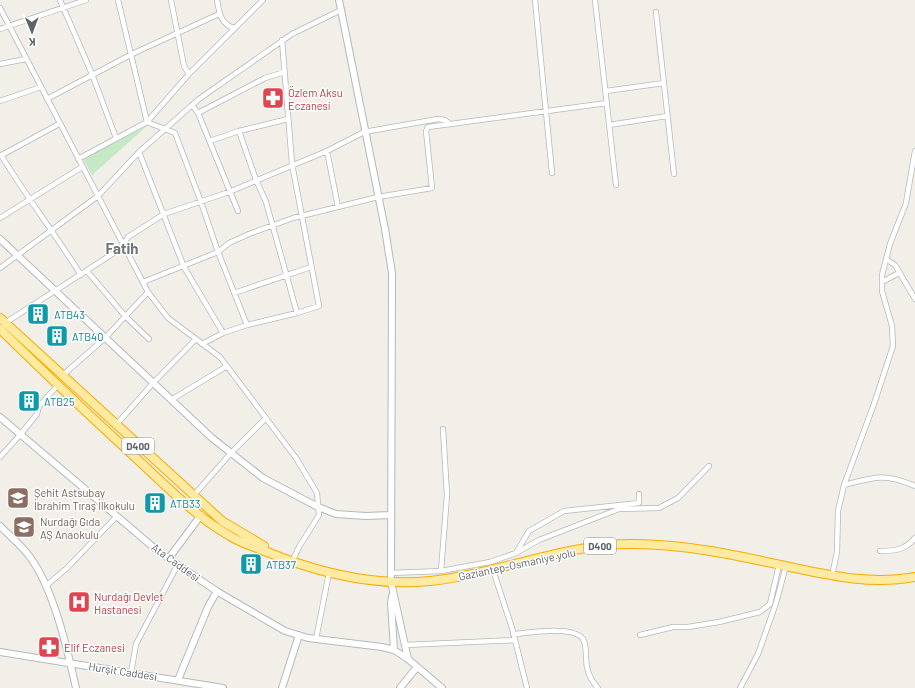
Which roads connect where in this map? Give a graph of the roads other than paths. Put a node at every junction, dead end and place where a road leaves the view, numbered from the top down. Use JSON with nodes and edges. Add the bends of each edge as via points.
{"nodes":[{"id":1,"x":60,"y":0,"type":"edge"},
{"id":2,"x":86,"y":0,"type":"edge"},
{"id":3,"x":118,"y":0,"type":"edge"},
{"id":4,"x":171,"y":0,"type":"edge"},
{"id":5,"x":217,"y":0,"type":"edge"},
{"id":6,"x":263,"y":0,"type":"edge"},
{"id":7,"x":339,"y":0,"type":"edge"},
{"id":8,"x":535,"y":0,"type":"edge"},
{"id":9,"x":595,"y":0,"type":"edge"},
{"id":10,"x":62,"y":7,"type":"junction"},
{"id":11,"x":0,"y":8,"type":"edge"},
{"id":12,"x":341,"y":10,"type":"junction"},
{"id":13,"x":656,"y":12,"type":"dead end"},
{"id":14,"x":219,"y":14,"type":"junction"},
{"id":15,"x":9,"y":27,"type":"junction"},
{"id":16,"x":235,"y":28,"type":"junction"},
{"id":17,"x":0,"y":29,"type":"edge"},
{"id":18,"x":177,"y":33,"type":"junction"},
{"id":19,"x":282,"y":40,"type":"junction"},
{"id":20,"x":132,"y":54,"type":"junction"},
{"id":21,"x":26,"y":59,"type":"junction"},
{"id":22,"x":0,"y":64,"type":"edge"},
{"id":23,"x":285,"y":72,"type":"junction"},
{"id":24,"x":92,"y":74,"type":"junction"},
{"id":25,"x":189,"y":74,"type":"junction"},
{"id":26,"x":664,"y":83,"type":"junction"},
{"id":27,"x":41,"y":86,"type":"junction"},
{"id":28,"x":606,"y":91,"type":"junction"},
{"id":29,"x":47,"y":99,"type":"junction"},
{"id":30,"x":0,"y":100,"type":"edge"},
{"id":31,"x":607,"y":103,"type":"junction"},
{"id":32,"x":192,"y":105,"type":"junction"},
{"id":33,"x":546,"y":111,"type":"junction"},
{"id":34,"x":198,"y":113,"type":"junction"},
{"id":35,"x":667,"y":116,"type":"junction"},
{"id":36,"x":288,"y":119,"type":"junction"},
{"id":37,"x":147,"y":122,"type":"junction"},
{"id":38,"x":60,"y":124,"type":"junction"},
{"id":39,"x":450,"y":124,"type":"junction"},
{"id":40,"x":609,"y":125,"type":"junction"},
{"id":41,"x":165,"y":128,"type":"junction"},
{"id":42,"x":239,"y":131,"type":"junction"},
{"id":43,"x":364,"y":132,"type":"junction"},
{"id":44,"x":116,"y":138,"type":"junction"},
{"id":45,"x":210,"y":141,"type":"junction"},
{"id":46,"x":327,"y":151,"type":"junction"},
{"id":47,"x":139,"y":152,"type":"junction"},
{"id":48,"x":915,"y":152,"type":"edge"},
{"id":49,"x":0,"y":155,"type":"edge"},
{"id":50,"x":78,"y":159,"type":"junction"},
{"id":51,"x":292,"y":164,"type":"junction"},
{"id":52,"x":82,"y":167,"type":"junction"},
{"id":53,"x":552,"y":173,"type":"dead end"},
{"id":54,"x":674,"y":174,"type":"dead end"},
{"id":55,"x":256,"y":180,"type":"junction"},
{"id":56,"x":616,"y":185,"type":"dead end"},
{"id":57,"x":229,"y":192,"type":"junction"},
{"id":58,"x":98,"y":196,"type":"junction"},
{"id":59,"x":378,"y":197,"type":"junction"},
{"id":60,"x":29,"y":201,"type":"junction"},
{"id":61,"x":201,"y":202,"type":"junction"},
{"id":62,"x":338,"y":207,"type":"junction"},
{"id":63,"x":238,"y":210,"type":"dead end"},
{"id":64,"x":164,"y":214,"type":"junction"},
{"id":65,"x":301,"y":216,"type":"junction"},
{"id":66,"x":0,"y":218,"type":"edge"},
{"id":67,"x":273,"y":225,"type":"junction"},
{"id":68,"x":52,"y":230,"type":"junction"},
{"id":69,"x":0,"y":239,"type":"edge"},
{"id":70,"x":122,"y":244,"type":"junction"},
{"id":71,"x":218,"y":252,"type":"junction"},
{"id":72,"x":18,"y":256,"type":"junction"},
{"id":73,"x":886,"y":259,"type":"junction"},
{"id":74,"x":184,"y":267,"type":"junction"},
{"id":75,"x":311,"y":267,"type":"junction"},
{"id":76,"x":0,"y":268,"type":"edge"},
{"id":77,"x":87,"y":271,"type":"junction"},
{"id":78,"x":900,"y":273,"type":"junction"},
{"id":79,"x":286,"y":274,"type":"junction"},
{"id":80,"x":82,"y":275,"type":"junction"},
{"id":81,"x":144,"y":282,"type":"junction"},
{"id":82,"x":882,"y":282,"type":"junction"},
{"id":83,"x":55,"y":291,"type":"junction"},
{"id":84,"x":148,"y":292,"type":"junction"},
{"id":85,"x":234,"y":293,"type":"junction"},
{"id":86,"x":915,"y":299,"type":"edge"},
{"id":87,"x":297,"y":313,"type":"junction"},
{"id":88,"x":125,"y":316,"type":"junction"},
{"id":89,"x":2,"y":323,"type":"edge"},
{"id":90,"x":246,"y":324,"type":"junction"},
{"id":91,"x":223,"y":332,"type":"junction"},
{"id":92,"x":105,"y":338,"type":"junction"},
{"id":93,"x":149,"y":339,"type":"dead end"},
{"id":94,"x":196,"y":339,"type":"junction"},
{"id":95,"x":202,"y":344,"type":"junction"},
{"id":96,"x":227,"y":366,"type":"junction"},
{"id":97,"x":63,"y":375,"type":"junction"},
{"id":98,"x":153,"y":383,"type":"junction"},
{"id":99,"x":58,"y":385,"type":"junction"},
{"id":100,"x":171,"y":400,"type":"junction"},
{"id":101,"x":0,"y":417,"type":"edge"},
{"id":102,"x":266,"y":418,"type":"junction"},
{"id":103,"x":116,"y":425,"type":"junction"},
{"id":104,"x":443,"y":429,"type":"dead end"},
{"id":105,"x":20,"y":435,"type":"junction"},
{"id":106,"x":231,"y":453,"type":"junction"},
{"id":107,"x":0,"y":458,"type":"edge"},
{"id":108,"x":708,"y":466,"type":"dead end"},
{"id":109,"x":844,"y":485,"type":"junction"},
{"id":110,"x":915,"y":486,"type":"edge"},
{"id":111,"x":639,"y":494,"type":"dead end"},
{"id":112,"x":194,"y":495,"type":"junction"},
{"id":113,"x":318,"y":507,"type":"junction"},
{"id":114,"x":201,"y":515,"type":"junction"},
{"id":115,"x":390,"y":515,"type":"junction"},
{"id":116,"x":117,"y":516,"type":"junction"},
{"id":117,"x":0,"y":526,"type":"edge"},
{"id":118,"x":915,"y":538,"type":"edge"},
{"id":119,"x":880,"y":551,"type":"dead end"},
{"id":120,"x":516,"y":553,"type":"junction"},
{"id":121,"x":169,"y":558,"type":"junction"},
{"id":122,"x":290,"y":561,"type":"junction"},
{"id":123,"x":178,"y":564,"type":"junction"},
{"id":124,"x":783,"y":566,"type":"junction"},
{"id":125,"x":493,"y":570,"type":"junction"},
{"id":126,"x":441,"y":571,"type":"junction"},
{"id":127,"x":329,"y":573,"type":"junction"},
{"id":128,"x":391,"y":573,"type":"junction"},
{"id":129,"x":832,"y":576,"type":"junction"},
{"id":130,"x":915,"y":577,"type":"edge"},
{"id":131,"x":391,"y":582,"type":"junction"},
{"id":132,"x":47,"y":585,"type":"junction"},
{"id":133,"x":216,"y":591,"type":"junction"},
{"id":134,"x":392,"y":594,"type":"junction"},
{"id":135,"x":299,"y":635,"type":"junction"},
{"id":136,"x":640,"y":635,"type":"dead end"},
{"id":137,"x":514,"y":637,"type":"junction"},
{"id":138,"x":316,"y":639,"type":"junction"},
{"id":139,"x":393,"y":643,"type":"junction"},
{"id":140,"x":405,"y":645,"type":"junction"},
{"id":141,"x":382,"y":646,"type":"junction"},
{"id":142,"x":394,"y":650,"type":"junction"},
{"id":143,"x":0,"y":652,"type":"edge"},
{"id":144,"x":408,"y":659,"type":"junction"},
{"id":145,"x":70,"y":663,"type":"junction"},
{"id":146,"x":417,"y":667,"type":"junction"},
{"id":147,"x":131,"y":673,"type":"junction"},
{"id":148,"x":178,"y":680,"type":"junction"},
{"id":149,"x":214,"y":687,"type":"edge"},
{"id":150,"x":76,"y":688,"type":"edge"},
{"id":151,"x":223,"y":688,"type":"edge"},
{"id":152,"x":282,"y":688,"type":"edge"},
{"id":153,"x":400,"y":688,"type":"edge"},
{"id":154,"x":442,"y":688,"type":"edge"},
{"id":155,"x":527,"y":688,"type":"edge"},
{"id":156,"x":598,"y":688,"type":"edge"},
{"id":157,"x":740,"y":688,"type":"edge"}],
"edges":[{"from":1,"to":10,"type":"street"},
{"from":2,"to":10,"type":"street"},
{"from":3,"to":20,"type":"street"},
{"from":4,"to":18,"type":"street"},
{"from":5,"to":14,"type":"street"},
{"from":6,"to":16,"type":"street"},
{"from":7,"to":12,"type":"street"},
{"from":8,"to":33,"type":"street"},
{"from":9,"to":28,"type":"street"},
{"from":10,"to":15,"type":"street"},
{"from":10,"to":24,"type":"street"},
{"from":11,"to":15,"type":"street"},
{"from":12,"to":19,"type":"street"},
{"from":12,"to":43,"type":"street"},
{"from":13,"to":26,"type":"street"},
{"from":14,"to":16,"type":"street","via":[[226,25]]},
{"from":14,"to":18,"type":"street"},
{"from":15,"to":17,"type":"street"},
{"from":15,"to":21,"type":"street"},
{"from":16,"to":25,"type":"street"},
{"from":18,"to":20,"type":"street"},
{"from":18,"to":25,"type":"street","via":[[184,66]]},
{"from":19,"to":23,"type":"street"},
{"from":19,"to":32,"type":"street"},
{"from":20,"to":24,"type":"street"},
{"from":20,"to":37,"type":"street"},
{"from":21,"to":22,"type":"street"},
{"from":21,"to":27,"type":"street"},
{"from":23,"to":34,"type":"street","via":[[265,78]]},
{"from":23,"to":36,"type":"street"},
{"from":24,"to":29,"type":"street"},
{"from":24,"to":44,"type":"street"},
{"from":25,"to":37,"type":"street"},
{"from":26,"to":28,"type":"street"},
{"from":26,"to":35,"type":"street"},
{"from":27,"to":29,"type":"street"},
{"from":27,"to":30,"type":"street"},
{"from":28,"to":31,"type":"street"},
{"from":29,"to":38,"type":"street"},
{"from":31,"to":33,"type":"street"},
{"from":31,"to":40,"type":"street"},
{"from":32,"to":34,"type":"street"},
{"from":32,"to":41,"type":"street"},
{"from":33,"to":39,"type":"street"},
{"from":33,"to":53,"type":"street"},
{"from":34,"to":45,"type":"street"},
{"from":35,"to":40,"type":"street"},
{"from":35,"to":54,"type":"street"},
{"from":36,"to":42,"type":"street"},
{"from":36,"to":51,"type":"street"},
{"from":37,"to":41,"type":"street"},
{"from":37,"to":44,"type":"street"},
{"from":38,"to":49,"type":"street"},
{"from":38,"to":50,"type":"street"},
{"from":39,"to":43,"type":"street","via":[[438,119]]},
{"from":39,"to":59,"type":"street","via":[[426,129],[432,188]]},
{"from":40,"to":56,"type":"street"},
{"from":41,"to":47,"type":"street"},
{"from":41,"to":61,"type":"street","via":[[175,133]]},
{"from":42,"to":45,"type":"street"},
{"from":42,"to":55,"type":"street"},
{"from":43,"to":46,"type":"street"},
{"from":43,"to":59,"type":"street"},
{"from":44,"to":50,"type":"street"},
{"from":45,"to":57,"type":"street"},
{"from":46,"to":51,"type":"street"},
{"from":46,"to":62,"type":"street"},
{"from":47,"to":58,"type":"street"},
{"from":47,"to":64,"type":"street"},
{"from":48,"to":73,"type":"street","via":[[906,203]]},
{"from":49,"to":60,"type":"street"},
{"from":50,"to":52,"type":"street"},
{"from":51,"to":55,"type":"street"},
{"from":51,"to":65,"type":"street"},
{"from":52,"to":58,"type":"street"},
{"from":52,"to":60,"type":"street"},
{"from":55,"to":57,"type":"street"},
{"from":55,"to":67,"type":"street"},
{"from":57,"to":61,"type":"street"},
{"from":57,"to":63,"type":"street"},
{"from":58,"to":68,"type":"street"},
{"from":58,"to":70,"type":"street"},
{"from":59,"to":62,"type":"street"},
{"from":59,"to":115,"type":"street","via":[[389,254],[392,288]]},
{"from":60,"to":66,"type":"street"},
{"from":60,"to":68,"type":"street"},
{"from":61,"to":64,"type":"street"},
{"from":61,"to":71,"type":"street"},
{"from":62,"to":65,"type":"street"},
{"from":64,"to":70,"type":"street","via":[[128,237]]},
{"from":64,"to":74,"type":"street"},
{"from":65,"to":67,"type":"street"},
{"from":65,"to":75,"type":"street"},
{"from":67,"to":71,"type":"street","via":[[229,243]]},
{"from":67,"to":79,"type":"street"},
{"from":68,"to":72,"type":"street"},
{"from":68,"to":80,"type":"street"},
{"from":69,"to":72,"type":"street"},
{"from":70,"to":77,"type":"street","via":[[120,249]]},
{"from":70,"to":81,"type":"street"},
{"from":71,"to":74,"type":"street"},
{"from":71,"to":85,"type":"street"},
{"from":72,"to":76,"type":"street"},
{"from":72,"to":83,"type":"street"},
{"from":73,"to":78,"type":"street"},
{"from":73,"to":82,"type":"street"},
{"from":74,"to":81,"type":"street"},
{"from":74,"to":91,"type":"street"},
{"from":75,"to":79,"type":"street"},
{"from":75,"to":87,"type":"street","via":[[319,306]]},
{"from":77,"to":80,"type":"street"},
{"from":77,"to":88,"type":"street"},
{"from":78,"to":82,"type":"street"},
{"from":78,"to":86,"type":"street"},
{"from":79,"to":85,"type":"street"},
{"from":79,"to":87,"type":"street"},
{"from":80,"to":83,"type":"street"},
{"from":81,"to":84,"type":"street"},
{"from":82,"to":109,"type":"street","via":[[892,326],[893,346]]},
{"from":83,"to":89,"type":"street"},
{"from":83,"to":92,"type":"street"},
{"from":84,"to":88,"type":"street"},
{"from":84,"to":94,"type":"street","via":[[168,318]]},
{"from":85,"to":90,"type":"street"},
{"from":87,"to":90,"type":"street"},
{"from":88,"to":92,"type":"street"},
{"from":88,"to":93,"type":"street"},
{"from":89,"to":97,"type":"highway","name":"Gaziantep-Osmaniye yolu","number":"D400"},
{"from":89,"to":99,"type":"highway","name":"Gaziantep-Osmaniye yolu","number":"D400"},
{"from":90,"to":91,"type":"street"},
{"from":91,"to":95,"type":"street"},
{"from":92,"to":97,"type":"street"},
{"from":92,"to":98,"type":"street"},
{"from":94,"to":95,"type":"street"},
{"from":94,"to":98,"type":"street"},
{"from":95,"to":96,"type":"street","via":[[220,357]]},
{"from":96,"to":100,"type":"street"},
{"from":96,"to":102,"type":"street"},
{"from":97,"to":103,"type":"highway","name":"Gaziantep-Osmaniye yolu","number":"D400"},
{"from":98,"to":100,"type":"street"},
{"from":98,"to":103,"type":"street"},
{"from":99,"to":105,"type":"street","via":[[39,406],[37,414]]},
{"from":99,"to":114,"type":"highway","name":"Gaziantep-Osmaniye yolu","number":"D400","via":[[188,506]]},
{"from":100,"to":106,"type":"street"},
{"from":101,"to":105,"type":"street","name":"Ata Caddesi"},
{"from":102,"to":106,"type":"street"},
{"from":102,"to":113,"type":"street","via":[[296,458],[317,493]]},
{"from":103,"to":112,"type":"highway","name":"Gaziantep-Osmaniye yolu","number":"D400"},
{"from":104,"to":126,"type":"street","via":[[446,495]]},
{"from":105,"to":107,"type":"street"},
{"from":105,"to":116,"type":"street","name":"Ata Caddesi"},
{"from":106,"to":112,"type":"street"},
{"from":106,"to":113,"type":"street","via":[[263,478]]},
{"from":108,"to":120,"type":"street","via":[[678,498],[660,508],[619,509],[539,540]]},
{"from":109,"to":110,"type":"street","via":[[882,477],[896,478]]},
{"from":109,"to":129,"type":"street","via":[[838,511],[837,552]]},
{"from":111,"to":120,"type":"street","via":[[638,503],[564,511],[529,531]]},
{"from":112,"to":122,"type":"highway","name":"Gaziantep-Osmaniye yolu","number":"D400","via":[[222,521]]},
{"from":113,"to":115,"type":"street","via":[[344,515]]},
{"from":113,"to":122,"type":"street","via":[[319,514]]},
{"from":114,"to":121,"type":"street"},
{"from":114,"to":122,"type":"highway","name":"Gaziantep-Osmaniye yolu","number":"D400","via":[[230,537]]},
{"from":115,"to":128,"type":"street"},
{"from":116,"to":121,"type":"street","name":"Ata Caddesi"},
{"from":116,"to":132,"type":"street"},
{"from":117,"to":132,"type":"street","via":[[29,556]]},
{"from":118,"to":119,"type":"street","via":[[899,550]]},
{"from":120,"to":126,"type":"street","via":[[490,562]]},
{"from":121,"to":123,"type":"street","name":"Ata Caddesi"},
{"from":122,"to":127,"type":"highway","name":"Gaziantep-Osmaniye yolu","number":"D400"},
{"from":123,"to":133,"type":"street","name":"Ata Caddesi"},
{"from":123,"to":147,"type":"street","via":[[136,644]]},
{"from":124,"to":125,"type":"highway","name":"Gaziantep-Osmaniye yolu","number":"D400","via":[[714,552],[634,544],[603,545]]},
{"from":124,"to":129,"type":"highway","name":"Gaziantep-Osmaniye yolu","number":"D400"},
{"from":124,"to":136,"type":"street","via":[[770,604],[760,612],[719,622],[673,627]]},
{"from":124,"to":157,"type":"street","via":[[776,603],[758,654]]},
{"from":125,"to":131,"type":"highway","name":"Gaziantep-Osmaniye yolu","number":"D400","via":[[452,578]]},
{"from":125,"to":137,"type":"street"},
{"from":126,"to":128,"type":"street"},
{"from":127,"to":131,"type":"highway","name":"Gaziantep-Osmaniye yolu","number":"D400"},
{"from":127,"to":138,"type":"street"},
{"from":128,"to":131,"type":"street"},
{"from":129,"to":130,"type":"highway","name":"Gaziantep-Osmaniye yolu","number":"D400","via":[[871,581]]},
{"from":131,"to":134,"type":"street"},
{"from":132,"to":145,"type":"street"},
{"from":133,"to":135,"type":"street","name":"Ata Caddesi","via":[[285,631]]},
{"from":133,"to":148,"type":"street"},
{"from":134,"to":139,"type":"street"},
{"from":134,"to":140,"type":"street"},
{"from":135,"to":138,"type":"street","name":"Ata Caddesi"},
{"from":135,"to":152,"type":"street"},
{"from":137,"to":140,"type":"street"},
{"from":137,"to":155,"type":"street"},
{"from":137,"to":156,"type":"street","via":[[566,631],[576,633],[585,643],[587,671]]},
{"from":138,"to":141,"type":"street","name":"Ata Caddesi"},
{"from":139,"to":140,"type":"street"},
{"from":139,"to":141,"type":"street"},
{"from":139,"to":142,"type":"street"},
{"from":140,"to":144,"type":"street"},
{"from":141,"to":142,"type":"street"},
{"from":142,"to":144,"type":"street"},
{"from":143,"to":145,"type":"street","name":"Hurşit Caddesi"},
{"from":144,"to":146,"type":"street"},
{"from":145,"to":147,"type":"street","name":"Hurşit Caddesi"},
{"from":145,"to":150,"type":"street"},
{"from":146,"to":153,"type":"street"},
{"from":146,"to":154,"type":"street"},
{"from":147,"to":148,"type":"street","name":"Hurşit Caddesi"},
{"from":148,"to":149,"type":"street","name":"Hurşit Caddesi"},
{"from":149,"to":151,"type":"street","name":"Hurşit Caddesi"}]}
